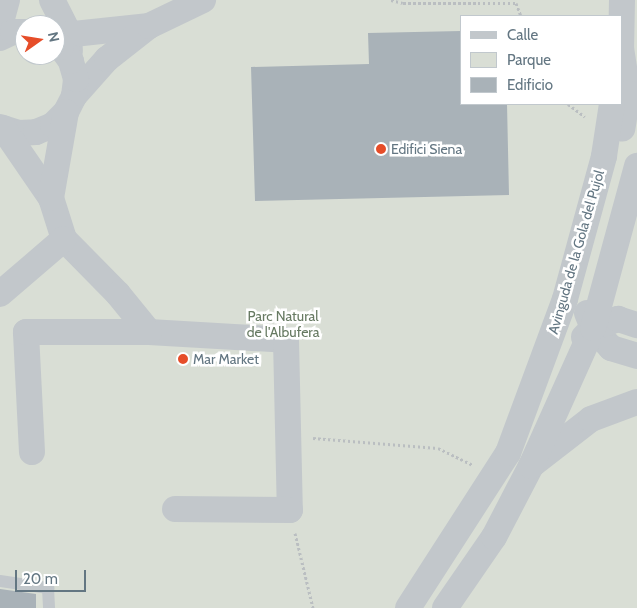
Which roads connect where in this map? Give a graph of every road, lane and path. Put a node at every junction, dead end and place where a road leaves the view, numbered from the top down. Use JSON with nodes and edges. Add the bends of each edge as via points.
{"nodes":[{"id":1,"x":7,"y":0,"type":"edge"},
{"id":2,"x":52,"y":0,"type":"edge"},
{"id":3,"x":203,"y":0,"type":"edge"},
{"id":4,"x":391,"y":0,"type":"edge"},
{"id":5,"x":622,"y":0,"type":"edge"},
{"id":6,"x":56,"y":15,"type":"edge"},
{"id":7,"x":521,"y":15,"type":"edge"},
{"id":8,"x":622,"y":15,"type":"edge"},
{"id":9,"x":0,"y":26,"type":"edge"},
{"id":10,"x":149,"y":26,"type":"junction"},
{"id":11,"x":15,"y":32,"type":"edge"},
{"id":12,"x":0,"y":38,"type":"edge"},
{"id":13,"x":65,"y":43,"type":"edge"},
{"id":14,"x":65,"y":49,"type":"edge"},
{"id":15,"x":622,"y":54,"type":"edge"},
{"id":16,"x":70,"y":104,"type":"junction"},
{"id":17,"x":612,"y":105,"type":"edge"},
{"id":18,"x":1,"y":128,"type":"edge"},
{"id":19,"x":635,"y":185,"type":"edge"},
{"id":20,"x":50,"y":198,"type":"junction"},
{"id":21,"x":64,"y":239,"type":"junction"},
{"id":22,"x":0,"y":294,"type":"edge"},
{"id":23,"x":637,"y":325,"type":"edge"},
{"id":24,"x":593,"y":328,"type":"junction"},
{"id":25,"x":149,"y":332,"type":"junction"},
{"id":26,"x":637,"y":356,"type":"edge"},
{"id":27,"x":637,"y":402,"type":"edge"},
{"id":28,"x":288,"y":435,"type":"junction"},
{"id":29,"x":32,"y":452,"type":"dead end"},
{"id":30,"x":508,"y":453,"type":"junction"},
{"id":31,"x":530,"y":466,"type":"junction"},
{"id":32,"x":495,"y":476,"type":"junction"},
{"id":33,"x":175,"y":509,"type":"dead end"},
{"id":34,"x":290,"y":510,"type":"junction"},
{"id":35,"x":0,"y":581,"type":"edge"},
{"id":36,"x":49,"y":608,"type":"edge"},
{"id":37,"x":314,"y":608,"type":"edge"},
{"id":38,"x":408,"y":608,"type":"edge"},
{"id":39,"x":445,"y":608,"type":"edge"}],
"edges":[{"from":1,"to":9,"type":"street"},
{"from":2,"to":6,"type":"street"},
{"from":3,"to":10,"type":"street"},
{"from":4,"to":7,"type":"path","via":[[403,3],[516,3]]},
{"from":5,"to":8,"type":"street","name":"Avinguda de la Gola del Pujol"},
{"from":10,"to":13,"type":"street"},
{"from":10,"to":16,"type":"street","via":[[108,59]]},
{"from":11,"to":12,"type":"street"},
{"from":14,"to":16,"type":"street","via":[[76,79]]},
{"from":15,"to":24,"type":"street","name":"Avinguda de la Gola del Pujol","via":[[628,92],[584,305]]},
{"from":16,"to":18,"type":"street","via":[[53,125],[36,132],[18,133]]},
{"from":16,"to":20,"type":"street"},
{"from":17,"to":30,"type":"street","name":"Avinguda de la Gola del Pujol","via":[[604,156],[565,299]]},
{"from":18,"to":20,"type":"street"},
{"from":19,"to":24,"type":"street"},
{"from":20,"to":21,"type":"street"},
{"from":21,"to":22,"type":"street"},
{"from":21,"to":25,"type":"street","via":[[118,294]]},
{"from":23,"to":24,"type":"street","name":"Avinguda de la Gola del Pujol","via":[[618,319]]},
{"from":24,"to":26,"type":"street","name":"Avinguda de la Gola del Pujol","via":[[611,348]]},
{"from":24,"to":30,"type":"street","name":"Avinguda de la Gola del Pujol","via":[[573,347]]},
{"from":24,"to":31,"type":"street"},
{"from":25,"to":28,"type":"street","via":[[286,340]]},
{"from":25,"to":29,"type":"street","via":[[26,332]]},
{"from":27,"to":31,"type":"street","via":[[591,419]]},
{"from":28,"to":32,"type":"path","via":[[438,448]]},
{"from":28,"to":34,"type":"street"},
{"from":30,"to":32,"type":"street","name":"Avinguda de la Gola del Pujol"},
{"from":31,"to":39,"type":"street","via":[[494,537]]},
{"from":32,"to":38,"type":"street","name":"Avinguda de la Gola del Pujol"},
{"from":33,"to":34,"type":"street"},
{"from":34,"to":37,"type":"path"},
{"from":35,"to":36,"type":"lane","via":[[48,588]]}]}
